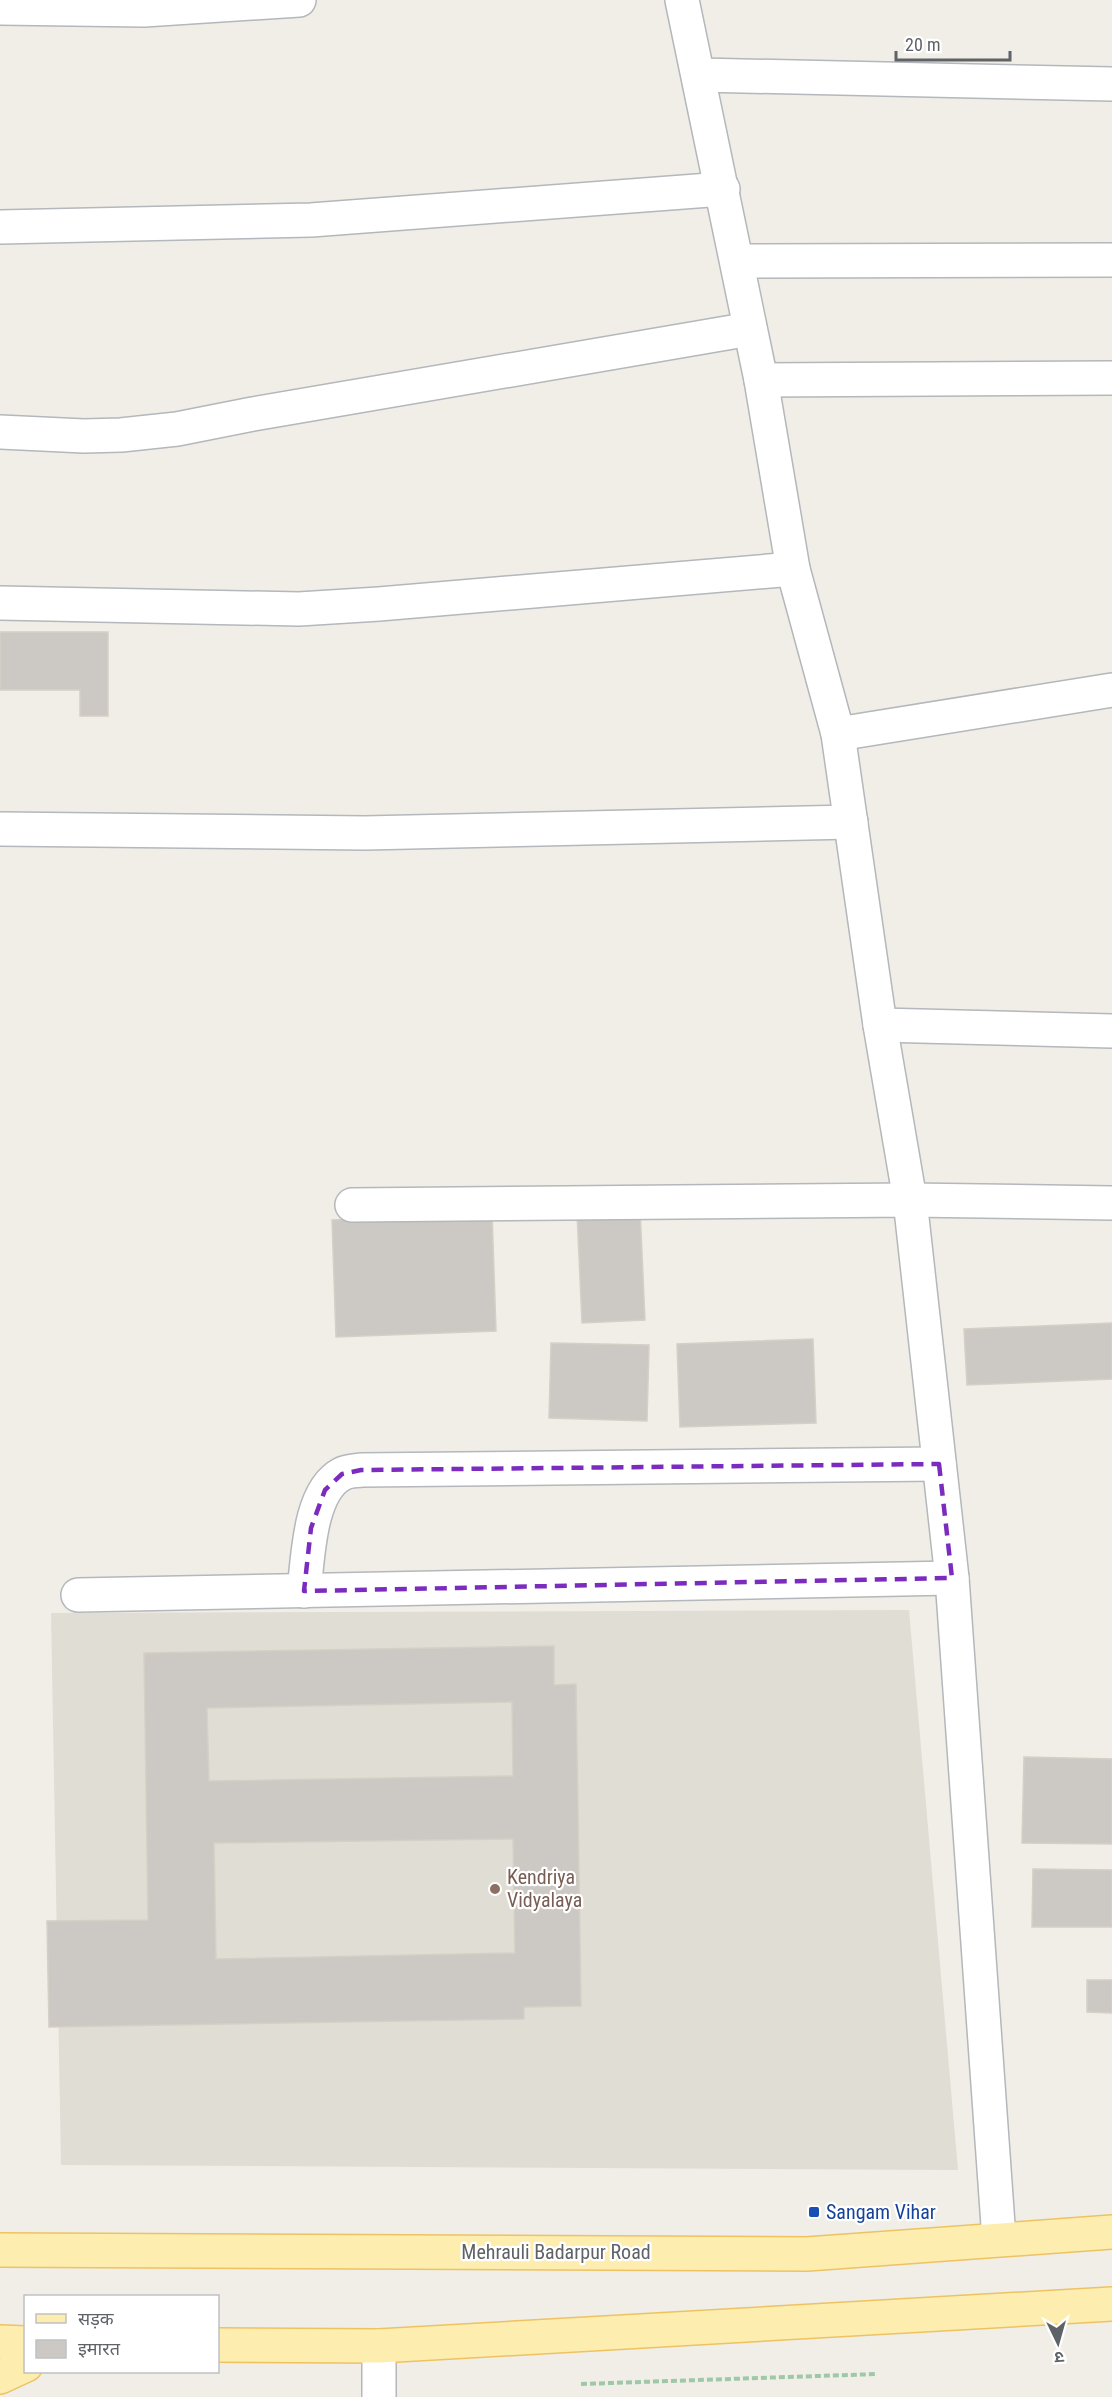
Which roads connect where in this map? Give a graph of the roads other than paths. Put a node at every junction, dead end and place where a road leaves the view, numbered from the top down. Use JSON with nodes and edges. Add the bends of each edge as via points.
{"nodes":[{"id":1,"x":299,"y":0,"type":"edge"},
{"id":2,"x":682,"y":0,"type":"edge"},
{"id":3,"x":0,"y":8,"type":"edge"},
{"id":4,"x":700,"y":75,"type":"junction"},
{"id":5,"x":1112,"y":84,"type":"edge"},
{"id":6,"x":723,"y":189,"type":"junction"},
{"id":7,"x":0,"y":227,"type":"edge"},
{"id":8,"x":1112,"y":260,"type":"edge"},
{"id":9,"x":737,"y":261,"type":"junction"},
{"id":10,"x":750,"y":329,"type":"junction"},
{"id":11,"x":1112,"y":378,"type":"edge"},
{"id":12,"x":762,"y":380,"type":"junction"},
{"id":13,"x":0,"y":432,"type":"edge"},
{"id":14,"x":793,"y":569,"type":"junction"},
{"id":15,"x":0,"y":603,"type":"edge"},
{"id":16,"x":1112,"y":690,"type":"edge"},
{"id":17,"x":838,"y":734,"type":"junction"},
{"id":18,"x":851,"y":822,"type":"junction"},
{"id":19,"x":0,"y":829,"type":"edge"},
{"id":20,"x":880,"y":1025,"type":"junction"},
{"id":21,"x":1112,"y":1031,"type":"edge"},
{"id":22,"x":910,"y":1200,"type":"junction"},
{"id":23,"x":1112,"y":1203,"type":"edge"},
{"id":24,"x":352,"y":1205,"type":"dead end"},
{"id":25,"x":939,"y":1464,"type":"junction"},
{"id":26,"x":952,"y":1578,"type":"junction"},
{"id":27,"x":304,"y":1591,"type":"junction"},
{"id":28,"x":78,"y":1595,"type":"dead end"},
{"id":29,"x":1112,"y":2232,"type":"edge"},
{"id":30,"x":999,"y":2239,"type":"junction"},
{"id":31,"x":0,"y":2250,"type":"edge"},
{"id":32,"x":1112,"y":2304,"type":"edge"},
{"id":33,"x":0,"y":2342,"type":"edge"},
{"id":34,"x":24,"y":2343,"type":"edge"},
{"id":35,"x":219,"y":2345,"type":"edge"},
{"id":36,"x":379,"y":2346,"type":"junction"},
{"id":37,"x":24,"y":2366,"type":"edge"},
{"id":38,"x":0,"y":2377,"type":"edge"},
{"id":39,"x":379,"y":2397,"type":"edge"}],
"edges":[{"from":1,"to":3,"type":"street","via":[[144,10]]},
{"from":2,"to":4,"type":"street"},
{"from":4,"to":5,"type":"street"},
{"from":4,"to":6,"type":"street"},
{"from":6,"to":7,"type":"street","via":[[311,220]]},
{"from":6,"to":9,"type":"street"},
{"from":8,"to":9,"type":"street"},
{"from":9,"to":10,"type":"street"},
{"from":10,"to":12,"type":"street"},
{"from":10,"to":13,"type":"street","via":[[177,429],[84,436]]},
{"from":11,"to":12,"type":"street"},
{"from":12,"to":14,"type":"street"},
{"from":14,"to":15,"type":"street","via":[[299,609]]},
{"from":14,"to":17,"type":"street"},
{"from":16,"to":17,"type":"street"},
{"from":17,"to":18,"type":"street"},
{"from":18,"to":19,"type":"street","via":[[365,833]]},
{"from":18,"to":20,"type":"street"},
{"from":20,"to":21,"type":"street"},
{"from":20,"to":22,"type":"street"},
{"from":22,"to":23,"type":"street"},
{"from":22,"to":24,"type":"street"},
{"from":22,"to":25,"type":"street"},
{"from":25,"to":26,"type":"street"},
{"from":25,"to":27,"type":"street","via":[[361,1470],[342,1474],[325,1490],[311,1528]]},
{"from":26,"to":27,"type":"street"},
{"from":26,"to":30,"type":"street"},
{"from":27,"to":28,"type":"street"},
{"from":29,"to":30,"type":"main road","name":"Mehrauli Badarpur Road"},
{"from":30,"to":31,"type":"main road","name":"Mehrauli Badarpur Road","via":[[807,2254]]},
{"from":32,"to":36,"type":"main road"},
{"from":33,"to":34,"type":"main road"},
{"from":35,"to":36,"type":"main road"},
{"from":36,"to":39,"type":"street"},
{"from":37,"to":38,"type":"main road"}]}
